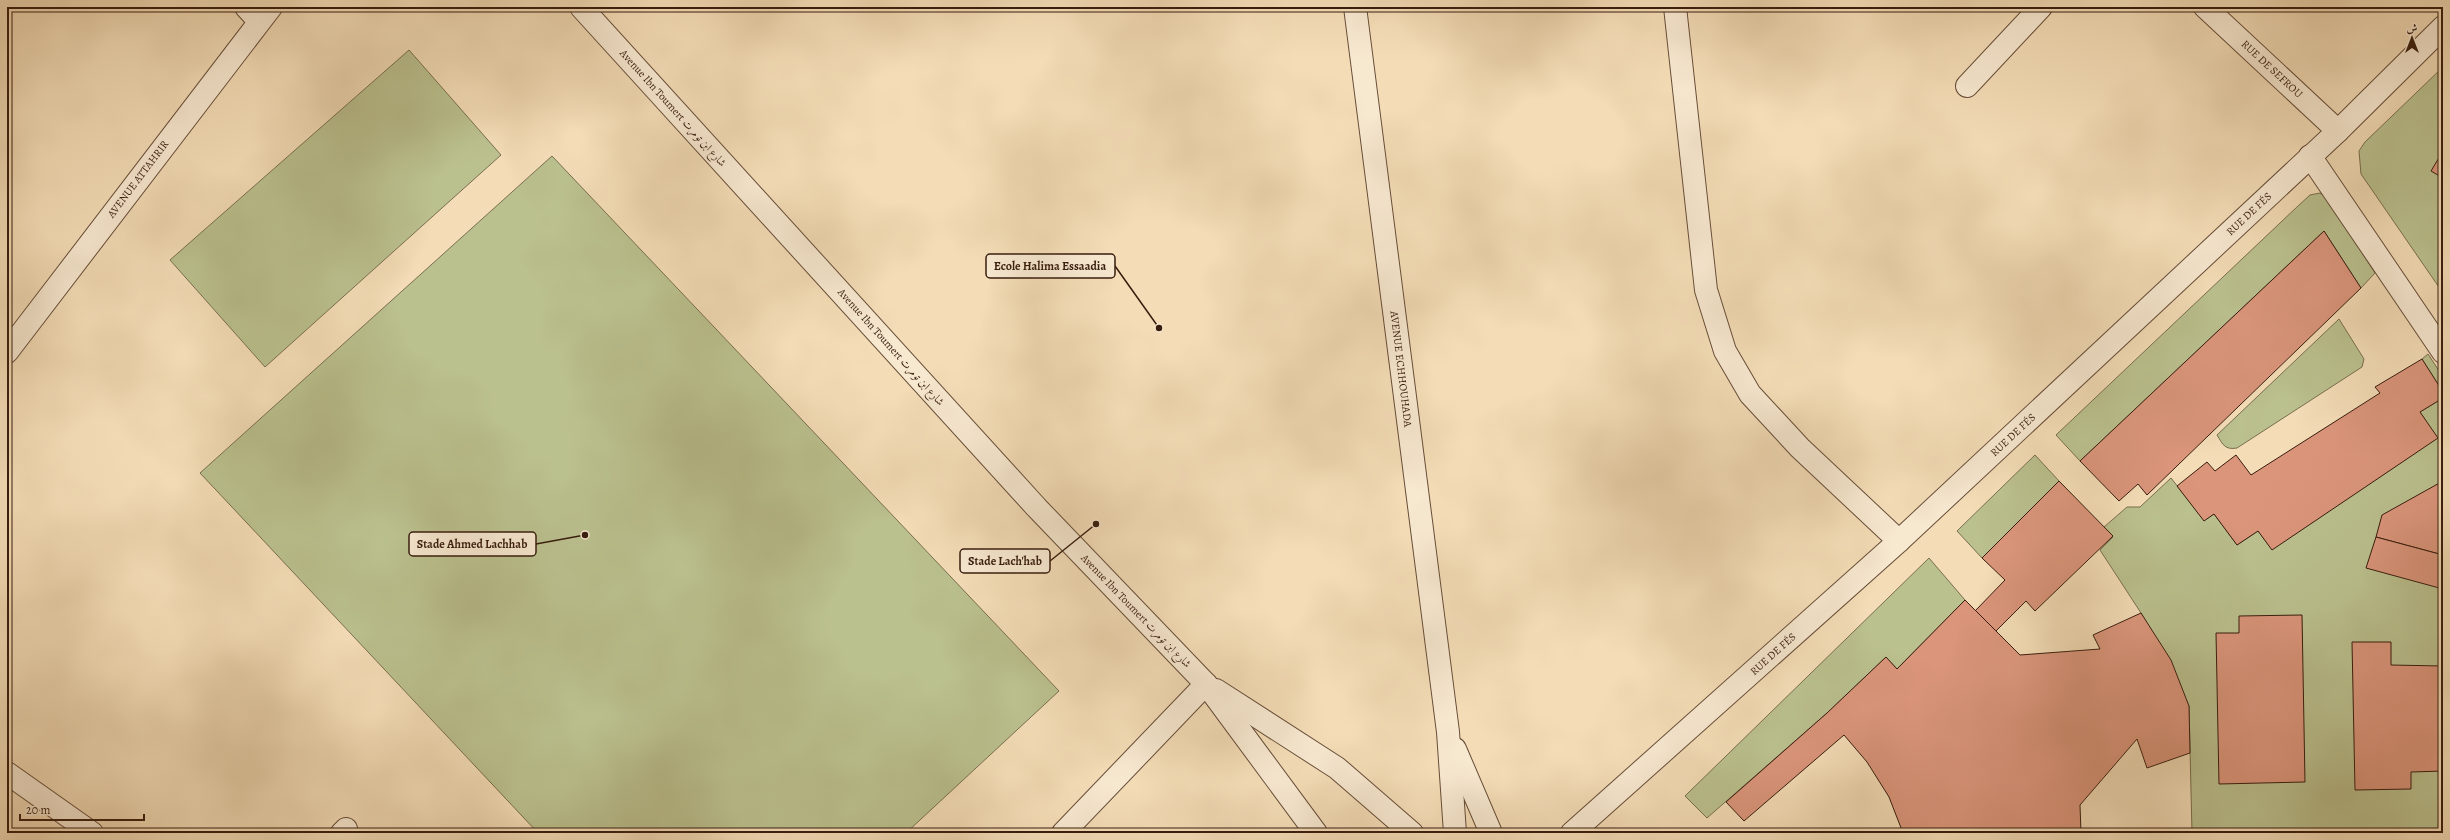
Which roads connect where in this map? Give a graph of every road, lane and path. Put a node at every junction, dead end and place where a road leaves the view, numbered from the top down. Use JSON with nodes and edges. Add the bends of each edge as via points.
{"nodes":[{"id":1,"x":581,"y":7,"type":"edge"},
{"id":2,"x":1355,"y":7,"type":"edge"},
{"id":3,"x":1675,"y":7,"type":"edge"},
{"id":4,"x":2041,"y":7,"type":"edge"},
{"id":5,"x":2205,"y":7,"type":"edge"},
{"id":6,"x":259,"y":12,"type":"edge"},
{"id":7,"x":2443,"y":27,"type":"edge"},
{"id":8,"x":1967,"y":86,"type":"dead end"},
{"id":9,"x":2338,"y":131,"type":"junction"},
{"id":10,"x":2310,"y":156,"type":"junction"},
{"id":11,"x":7,"y":352,"type":"edge"},
{"id":12,"x":2443,"y":352,"type":"edge"},
{"id":13,"x":1899,"y":541,"type":"junction"},
{"id":14,"x":1206,"y":684,"type":"junction"},
{"id":15,"x":1448,"y":732,"type":"junction"},
{"id":16,"x":7,"y":773,"type":"edge"},
{"id":17,"x":92,"y":833,"type":"edge"},
{"id":18,"x":1063,"y":833,"type":"edge"},
{"id":19,"x":1316,"y":833,"type":"edge"},
{"id":20,"x":1412,"y":833,"type":"edge"},
{"id":21,"x":1455,"y":833,"type":"edge"},
{"id":22,"x":1490,"y":833,"type":"edge"},
{"id":23,"x":1572,"y":833,"type":"edge"}],
"edges":[{"from":1,"to":14,"type":"street","name":"Avenue Ibn Toumert شارع ابن تومرت","via":[[1037,508]]},
{"from":2,"to":15,"type":"street","name":"AVENUE ECHHOUHADA"},
{"from":3,"to":13,"type":"street","via":[[1706,290],[1724,352],[1755,400],[1800,448]]},
{"from":4,"to":8,"type":"street"},
{"from":5,"to":9,"type":"street","name":"RUE DE SEFROU"},
{"from":6,"to":11,"type":"street","name":"AVENUE ATTAHRIR"},
{"from":7,"to":9,"type":"street","name":"RUE DE FÉS"},
{"from":9,"to":10,"type":"street","name":"RUE DE FÉS"},
{"from":10,"to":12,"type":"street"},
{"from":10,"to":13,"type":"street","name":"RUE DE FÉS"},
{"from":13,"to":23,"type":"street","name":"RUE DE FÉS"},
{"from":14,"to":18,"type":"street"},
{"from":14,"to":19,"type":"street","name":"Avenue Ibn Toumert شارع ابن تومرت"},
{"from":14,"to":20,"type":"street","name":"Avenue Ibn Toumert شارع ابن تومرت","via":[[1337,768]]},
{"from":15,"to":21,"type":"street","name":"AVENUE ECHHOUHADA"},
{"from":15,"to":22,"type":"street","name":"AVENUE ECHHOUHADA"},
{"from":16,"to":17,"type":"street"}]}
